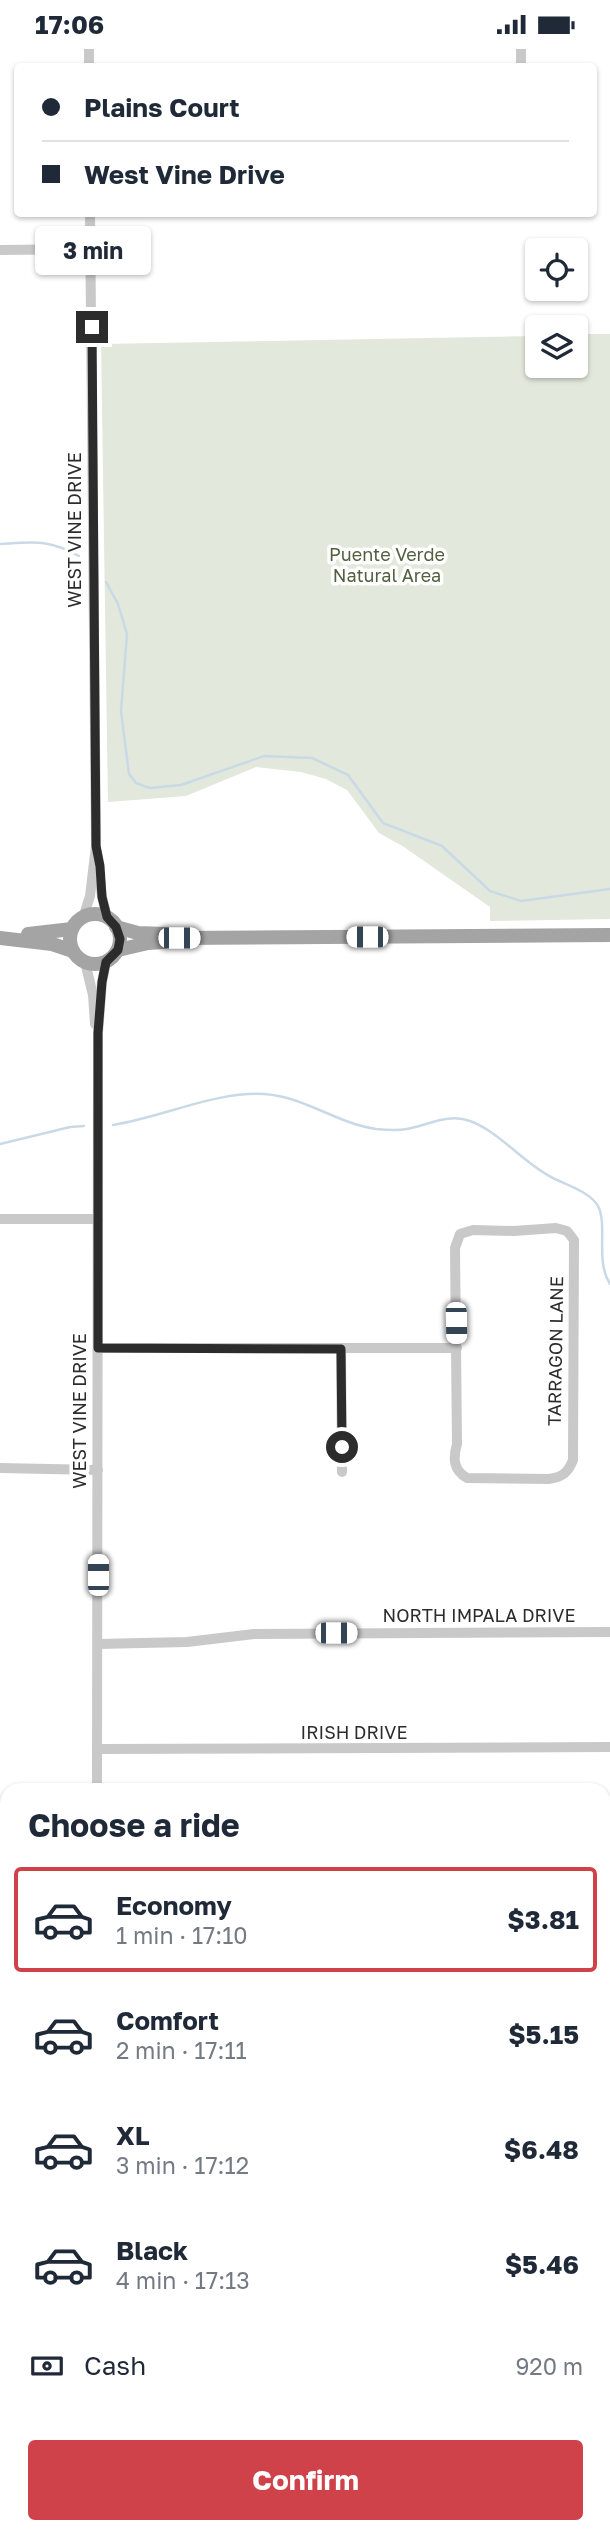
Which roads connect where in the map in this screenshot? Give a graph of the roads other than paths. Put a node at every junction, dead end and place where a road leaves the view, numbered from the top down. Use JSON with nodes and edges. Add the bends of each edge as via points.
{"nodes":[{"id":1,"x":90,"y":217,"type":"edge"},
{"id":2,"x":91,"y":249,"type":"junction"},
{"id":3,"x":0,"y":250,"type":"edge"},
{"id":4,"x":96,"y":846,"type":"junction"},
{"id":5,"x":83,"y":918,"type":"junction"},
{"id":6,"x":112,"y":922,"type":"junction"},
{"id":7,"x":72,"y":929,"type":"junction"},
{"id":8,"x":610,"y":935,"type":"edge"},
{"id":9,"x":3,"y":938,"type":"edge"},
{"id":10,"x":179,"y":938,"type":"junction"},
{"id":11,"x":118,"y":950,"type":"junction"},
{"id":12,"x":73,"y":951,"type":"junction"},
{"id":13,"x":85,"y":962,"type":"junction"},
{"id":14,"x":106,"y":962,"type":"junction"},
{"id":15,"x":98,"y":1033,"type":"junction"},
{"id":16,"x":0,"y":1219,"type":"edge"},
{"id":17,"x":98,"y":1219,"type":"junction"},
{"id":18,"x":457,"y":1347,"type":"junction"},
{"id":19,"x":98,"y":1348,"type":"junction"},
{"id":20,"x":341,"y":1349,"type":"junction"},
{"id":21,"x":0,"y":1468,"type":"edge"},
{"id":22,"x":98,"y":1470,"type":"junction"},
{"id":23,"x":342,"y":1472,"type":"dead end"},
{"id":24,"x":610,"y":1632,"type":"edge"},
{"id":25,"x":98,"y":1644,"type":"junction"},
{"id":26,"x":610,"y":1747,"type":"edge"},
{"id":27,"x":97,"y":1749,"type":"junction"},
{"id":28,"x":97,"y":1783,"type":"edge"}],
"edges":[{"from":1,"to":2,"type":"street","name":"WEST VINE DRIVE"},
{"from":2,"to":3,"type":"street"},
{"from":2,"to":4,"type":"street","name":"WEST VINE DRIVE"},
{"from":4,"to":5,"type":"street","name":"WEST VINE DRIVE"},
{"from":4,"to":6,"type":"street","name":"WEST VINE DRIVE","via":[[102,897]]},
{"from":5,"to":6,"type":"main road","via":[[94,915]]},
{"from":5,"to":7,"type":"main road"},
{"from":6,"to":10,"type":"main road","via":[[138,933]]},
{"from":6,"to":11,"type":"main road","name":"WEST VINE DRIVE","via":[[120,939]]},
{"from":7,"to":9,"type":"main road"},
{"from":7,"to":12,"type":"main road"},
{"from":8,"to":10,"type":"main road"},
{"from":9,"to":12,"type":"main road"},
{"from":10,"to":11,"type":"main road"},
{"from":11,"to":14,"type":"main road"},
{"from":12,"to":13,"type":"main road"},
{"from":13,"to":14,"type":"main road"},
{"from":13,"to":15,"type":"street","name":"WEST VINE DRIVE"},
{"from":14,"to":15,"type":"street","name":"WEST VINE DRIVE"},
{"from":15,"to":17,"type":"street","name":"WEST VINE DRIVE"},
{"from":16,"to":17,"type":"street"},
{"from":17,"to":19,"type":"street","name":"WEST VINE DRIVE"},
{"from":18,"to":18,"type":"street","name":"TARRAGON LANE","via":[[454,1457],[460,1474],[477,1479],[549,1479],[567,1472],[573,1460],[574,1240],[567,1231],[473,1230],[460,1234],[455,1248]]},
{"from":18,"to":20,"type":"street"},
{"from":19,"to":20,"type":"street"},
{"from":19,"to":22,"type":"street","name":"WEST VINE DRIVE"},
{"from":20,"to":23,"type":"street"},
{"from":21,"to":22,"type":"street"},
{"from":22,"to":25,"type":"street","name":"WEST VINE DRIVE"},
{"from":24,"to":25,"type":"street","name":"NORTH IMPALA DRIVE","via":[[254,1634],[187,1642]]},
{"from":25,"to":27,"type":"street","name":"WEST VINE DRIVE"},
{"from":26,"to":27,"type":"street","name":"IRISH DRIVE"},
{"from":27,"to":28,"type":"street","name":"WEST VINE DRIVE"}]}
